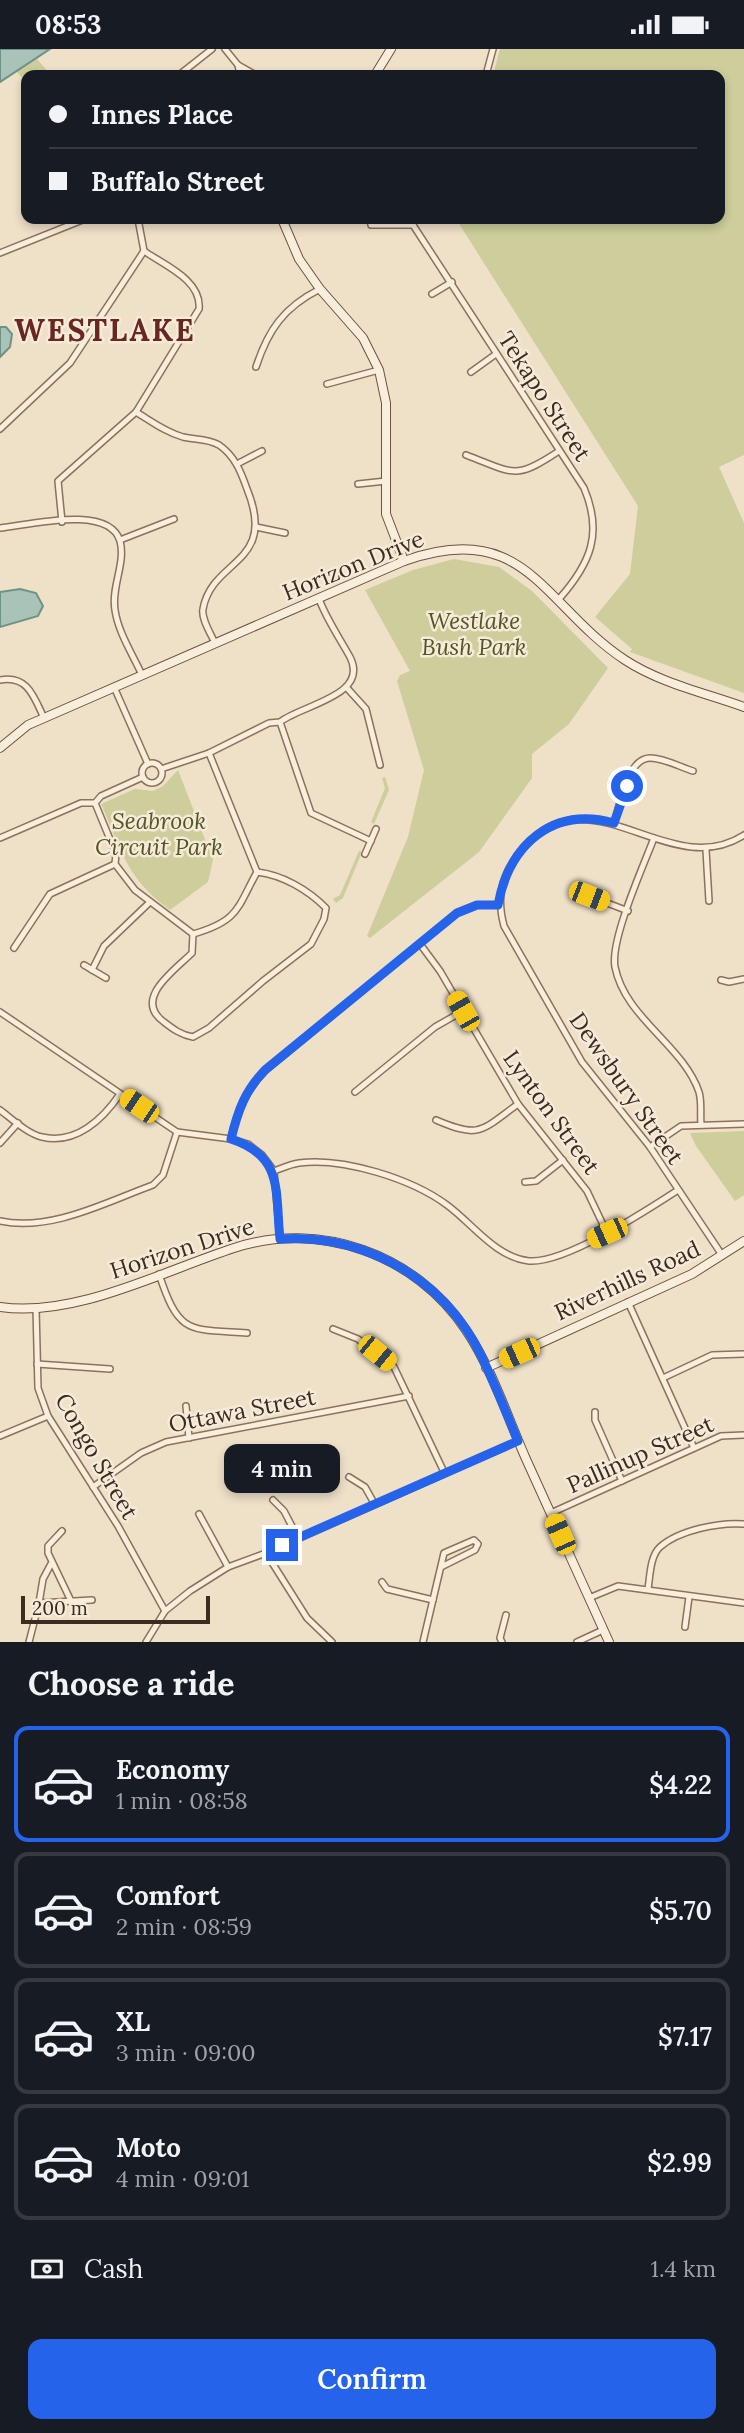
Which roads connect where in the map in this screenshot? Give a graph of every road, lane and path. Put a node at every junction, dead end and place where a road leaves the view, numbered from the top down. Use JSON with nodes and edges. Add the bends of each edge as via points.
{"nodes":[{"id":1,"x":212,"y":49,"type":"edge"},
{"id":2,"x":225,"y":49,"type":"edge"},
{"id":3,"x":391,"y":49,"type":"edge"},
{"id":4,"x":493,"y":49,"type":"edge"},
{"id":5,"x":238,"y":65,"type":"junction"},
{"id":6,"x":185,"y":70,"type":"edge"},
{"id":7,"x":239,"y":70,"type":"edge"},
{"id":8,"x":247,"y":70,"type":"edge"},
{"id":9,"x":378,"y":70,"type":"edge"},
{"id":10,"x":487,"y":70,"type":"edge"},
{"id":11,"x":72,"y":224,"type":"edge"},
{"id":12,"x":139,"y":224,"type":"edge"},
{"id":13,"x":284,"y":224,"type":"edge"},
{"id":14,"x":414,"y":224,"type":"edge"},
{"id":15,"x":67,"y":226,"type":"joint"},
{"id":16,"x":144,"y":251,"type":"junction"},
{"id":17,"x":0,"y":253,"type":"edge"},
{"id":18,"x":452,"y":282,"type":"junction"},
{"id":19,"x":320,"y":289,"type":"junction"},
{"id":20,"x":432,"y":294,"type":"dead end"},
{"id":21,"x":496,"y":354,"type":"junction"},
{"id":22,"x":256,"y":367,"type":"dead end"},
{"id":23,"x":379,"y":370,"type":"junction"},
{"id":24,"x":471,"y":372,"type":"dead end"},
{"id":25,"x":327,"y":384,"type":"dead end"},
{"id":26,"x":136,"y":412,"type":"junction"},
{"id":27,"x":0,"y":429,"type":"edge"},
{"id":28,"x":262,"y":451,"type":"dead end"},
{"id":29,"x":559,"y":451,"type":"junction"},
{"id":30,"x":466,"y":455,"type":"dead end"},
{"id":31,"x":237,"y":464,"type":"junction"},
{"id":32,"x":387,"y":481,"type":"junction"},
{"id":33,"x":358,"y":484,"type":"dead end"},
{"id":34,"x":174,"y":519,"type":"dead end"},
{"id":35,"x":62,"y":521,"type":"junction"},
{"id":36,"x":257,"y":527,"type":"junction"},
{"id":37,"x":0,"y":529,"type":"edge"},
{"id":38,"x":285,"y":533,"type":"dead end"},
{"id":39,"x":120,"y":540,"type":"junction"},
{"id":40,"x":404,"y":561,"type":"junction"},
{"id":41,"x":319,"y":599,"type":"junction"},
{"id":42,"x":559,"y":599,"type":"junction"},
{"id":43,"x":215,"y":643,"type":"junction"},
{"id":44,"x":142,"y":675,"type":"junction"},
{"id":45,"x":0,"y":680,"type":"edge"},
{"id":46,"x":114,"y":687,"type":"junction"},
{"id":47,"x":347,"y":688,"type":"junction"},
{"id":48,"x":744,"y":707,"type":"edge"},
{"id":49,"x":44,"y":718,"type":"junction"},
{"id":50,"x":280,"y":722,"type":"junction"},
{"id":51,"x":0,"y":748,"type":"edge"},
{"id":52,"x":209,"y":753,"type":"junction"},
{"id":53,"x":148,"y":764,"type":"junction"},
{"id":54,"x":380,"y":765,"type":"dead end"},
{"id":55,"x":161,"y":769,"type":"junction"},
{"id":56,"x":693,"y":771,"type":"dead end"},
{"id":57,"x":143,"y":777,"type":"junction"},
{"id":58,"x":96,"y":803,"type":"junction"},
{"id":59,"x":614,"y":823,"type":"junction"},
{"id":60,"x":376,"y":829,"type":"dead end"},
{"id":61,"x":744,"y":835,"type":"edge"},
{"id":62,"x":0,"y":838,"type":"edge"},
{"id":63,"x":654,"y":838,"type":"junction"},
{"id":64,"x":371,"y":841,"type":"junction"},
{"id":65,"x":706,"y":850,"type":"junction"},
{"id":66,"x":365,"y":854,"type":"dead end"},
{"id":67,"x":115,"y":864,"type":"junction"},
{"id":68,"x":257,"y":872,"type":"junction"},
{"id":69,"x":589,"y":896,"type":"dead end"},
{"id":70,"x":709,"y":901,"type":"dead end"},
{"id":71,"x":150,"y":902,"type":"junction"},
{"id":72,"x":498,"y":905,"type":"junction"},
{"id":73,"x":628,"y":911,"type":"junction"},
{"id":74,"x":193,"y":934,"type":"junction"},
{"id":75,"x":419,"y":944,"type":"junction"},
{"id":76,"x":14,"y":948,"type":"dead end"},
{"id":77,"x":84,"y":965,"type":"dead end"},
{"id":78,"x":92,"y":970,"type":"junction"},
{"id":79,"x":106,"y":978,"type":"dead end"},
{"id":80,"x":744,"y":979,"type":"edge"},
{"id":81,"x":721,"y":980,"type":"dead end"},
{"id":82,"x":463,"y":1011,"type":"junction"},
{"id":83,"x":0,"y":1012,"type":"edge"},
{"id":84,"x":355,"y":1092,"type":"dead end"},
{"id":85,"x":120,"y":1094,"type":"junction"},
{"id":86,"x":519,"y":1104,"type":"junction"},
{"id":87,"x":3,"y":1112,"type":"edge"},
{"id":88,"x":436,"y":1120,"type":"dead end"},
{"id":89,"x":0,"y":1123,"type":"edge"},
{"id":90,"x":19,"y":1123,"type":"junction"},
{"id":91,"x":744,"y":1123,"type":"edge"},
{"id":92,"x":701,"y":1124,"type":"junction"},
{"id":93,"x":177,"y":1132,"type":"junction"},
{"id":94,"x":231,"y":1139,"type":"junction"},
{"id":95,"x":0,"y":1143,"type":"edge"},
{"id":96,"x":650,"y":1147,"type":"junction"},
{"id":97,"x":563,"y":1160,"type":"junction"},
{"id":98,"x":274,"y":1171,"type":"junction"},
{"id":99,"x":525,"y":1182,"type":"dead end"},
{"id":100,"x":678,"y":1190,"type":"junction"},
{"id":101,"x":0,"y":1221,"type":"edge"},
{"id":102,"x":607,"y":1233,"type":"junction"},
{"id":103,"x":280,"y":1239,"type":"junction"},
{"id":104,"x":744,"y":1241,"type":"edge"},
{"id":105,"x":722,"y":1255,"type":"junction"},
{"id":106,"x":159,"y":1274,"type":"junction"},
{"id":107,"x":628,"y":1302,"type":"junction"},
{"id":108,"x":0,"y":1307,"type":"edge"},
{"id":109,"x":36,"y":1308,"type":"junction"},
{"id":110,"x":332,"y":1329,"type":"dead end"},
{"id":111,"x":247,"y":1333,"type":"dead end"},
{"id":112,"x":744,"y":1354,"type":"edge"},
{"id":113,"x":37,"y":1364,"type":"junction"},
{"id":114,"x":486,"y":1368,"type":"junction"},
{"id":115,"x":110,"y":1369,"type":"dead end"},
{"id":116,"x":663,"y":1378,"type":"junction"},
{"id":117,"x":409,"y":1396,"type":"junction"},
{"id":118,"x":186,"y":1406,"type":"dead end"},
{"id":119,"x":595,"y":1412,"type":"dead end"},
{"id":120,"x":48,"y":1416,"type":"junction"},
{"id":121,"x":744,"y":1435,"type":"edge"},
{"id":122,"x":0,"y":1436,"type":"edge"},
{"id":123,"x":189,"y":1438,"type":"junction"},
{"id":124,"x":518,"y":1441,"type":"junction"},
{"id":125,"x":694,"y":1448,"type":"junction"},
{"id":126,"x":444,"y":1472,"type":"junction"},
{"id":127,"x":349,"y":1477,"type":"dead end"},
{"id":128,"x":622,"y":1481,"type":"junction"},
{"id":129,"x":93,"y":1487,"type":"junction"},
{"id":130,"x":273,"y":1500,"type":"dead end"},
{"id":131,"x":374,"y":1503,"type":"junction"},
{"id":132,"x":551,"y":1513,"type":"junction"},
{"id":133,"x":199,"y":1514,"type":"dead end"},
{"id":134,"x":744,"y":1524,"type":"edge"},
{"id":135,"x":62,"y":1531,"type":"dead end"},
{"id":136,"x":298,"y":1538,"type":"junction"},
{"id":137,"x":267,"y":1553,"type":"junction"},
{"id":138,"x":51,"y":1564,"type":"junction"},
{"id":139,"x":228,"y":1567,"type":"junction"},
{"id":140,"x":441,"y":1567,"type":"junction"},
{"id":141,"x":382,"y":1582,"type":"dead end"},
{"id":142,"x":648,"y":1589,"type":"junction"},
{"id":143,"x":690,"y":1597,"type":"junction"},
{"id":144,"x":589,"y":1598,"type":"junction"},
{"id":145,"x":92,"y":1600,"type":"dead end"},
{"id":146,"x":71,"y":1601,"type":"junction"},
{"id":147,"x":433,"y":1601,"type":"junction"},
{"id":148,"x":40,"y":1603,"type":"junction"},
{"id":149,"x":744,"y":1604,"type":"edge"},
{"id":150,"x":165,"y":1611,"type":"junction"},
{"id":151,"x":506,"y":1615,"type":"dead end"},
{"id":152,"x":685,"y":1627,"type":"dead end"},
{"id":153,"x":603,"y":1630,"type":"junction"},
{"id":154,"x":29,"y":1642,"type":"edge"},
{"id":155,"x":146,"y":1642,"type":"edge"},
{"id":156,"x":332,"y":1642,"type":"edge"},
{"id":157,"x":423,"y":1642,"type":"edge"},
{"id":158,"x":502,"y":1642,"type":"edge"},
{"id":159,"x":576,"y":1642,"type":"edge"},
{"id":160,"x":609,"y":1642,"type":"edge"}],
"edges":[{"from":1,"to":6,"type":"street"},
{"from":2,"to":5,"type":"street"},
{"from":3,"to":9,"type":"street"},
{"from":4,"to":10,"type":"street"},
{"from":5,"to":7,"type":"street"},
{"from":5,"to":8,"type":"street"},
{"from":11,"to":15,"type":"street"},
{"from":12,"to":16,"type":"street"},
{"from":13,"to":19,"type":"street","via":[[299,259]]},
{"from":14,"to":18,"type":"street","name":"Tekapo Street"},
{"from":15,"to":17,"type":"street"},
{"from":16,"to":26,"type":"street","via":[[191,283],[200,298],[199,309]]},
{"from":16,"to":27,"type":"street","via":[[70,363]]},
{"from":18,"to":20,"type":"street"},
{"from":18,"to":21,"type":"street","name":"Tekapo Street"},
{"from":19,"to":22,"type":"street","via":[[279,317]]},
{"from":19,"to":23,"type":"street","via":[[363,338]]},
{"from":21,"to":24,"type":"street"},
{"from":21,"to":29,"type":"street","name":"Tekapo Street"},
{"from":23,"to":25,"type":"street"},
{"from":23,"to":32,"type":"street","via":[[386,403]]},
{"from":26,"to":31,"type":"street","via":[[168,432],[206,439]]},
{"from":26,"to":35,"type":"street","via":[[58,481]]},
{"from":28,"to":31,"type":"street"},
{"from":29,"to":30,"type":"street","via":[[528,471],[510,471]]},
{"from":29,"to":42,"type":"street","name":"Tekapo Street","via":[[594,511],[586,562]]},
{"from":31,"to":36,"type":"street"},
{"from":32,"to":33,"type":"street"},
{"from":32,"to":40,"type":"street","via":[[386,514]]},
{"from":34,"to":39,"type":"street"},
{"from":35,"to":37,"type":"street"},
{"from":35,"to":39,"type":"street","via":[[99,519]]},
{"from":36,"to":38,"type":"street"},
{"from":36,"to":43,"type":"street","via":[[248,547],[206,597],[202,613]]},
{"from":39,"to":44,"type":"street","via":[[115,608]]},
{"from":40,"to":41,"type":"street","name":"Horizon Drive"},
{"from":40,"to":42,"type":"street","name":"Horizon Drive","via":[[440,550],[485,552],[520,566]]},
{"from":41,"to":43,"type":"street","name":"Horizon Drive"},
{"from":41,"to":47,"type":"street","via":[[351,658],[354,673]]},
{"from":42,"to":48,"type":"street","name":"Horizon Drive","via":[[635,667]]},
{"from":43,"to":44,"type":"street","name":"Horizon Drive"},
{"from":44,"to":46,"type":"street","name":"Horizon Drive"},
{"from":45,"to":49,"type":"street","via":[[24,683]]},
{"from":46,"to":49,"type":"street","name":"Horizon Drive"},
{"from":46,"to":53,"type":"street"},
{"from":47,"to":50,"type":"street"},
{"from":47,"to":54,"type":"street","via":[[366,709]]},
{"from":49,"to":51,"type":"street","name":"Horizon Drive"},
{"from":50,"to":52,"type":"street"},
{"from":50,"to":64,"type":"street","via":[[311,814]]},
{"from":52,"to":55,"type":"street"},
{"from":52,"to":68,"type":"street"},
{"from":53,"to":55,"type":"street"},
{"from":53,"to":57,"type":"street"},
{"from":55,"to":57,"type":"street","via":[[156,782]]},
{"from":56,"to":59,"type":"street","via":[[642,759],[634,767]]},
{"from":57,"to":58,"type":"street","via":[[101,796]]},
{"from":58,"to":62,"type":"street","via":[[81,803]]},
{"from":58,"to":67,"type":"street","via":[[116,854]]},
{"from":59,"to":63,"type":"street"},
{"from":59,"to":72,"type":"street","via":[[579,818],[538,833],[509,867]]},
{"from":60,"to":64,"type":"street"},
{"from":61,"to":65,"type":"street"},
{"from":63,"to":65,"type":"street"},
{"from":63,"to":73,"type":"street"},
{"from":64,"to":66,"type":"street"},
{"from":65,"to":70,"type":"street"},
{"from":67,"to":71,"type":"street"},
{"from":67,"to":76,"type":"street","via":[[50,894]]},
{"from":68,"to":74,"type":"street","via":[[237,911]]},
{"from":68,"to":74,"type":"street","via":[[281,877],[318,900],[326,908],[324,919],[311,944],[193,1037],[160,1019],[151,1000],[154,991],[192,953]]},
{"from":69,"to":73,"type":"street"},
{"from":71,"to":74,"type":"street"},
{"from":71,"to":78,"type":"street","via":[[104,946]]},
{"from":72,"to":75,"type":"street","via":[[464,908]]},
{"from":72,"to":96,"type":"street","name":"Dewsbury Street","via":[[504,926],[582,1062]]},
{"from":73,"to":92,"type":"street","via":[[615,949],[615,967],[636,1006],[691,1074],[700,1095]]},
{"from":75,"to":82,"type":"street","name":"Lynton Street"},
{"from":75,"to":94,"type":"street","via":[[249,1087]]},
{"from":77,"to":78,"type":"street"},
{"from":78,"to":79,"type":"street"},
{"from":80,"to":81,"type":"street"},
{"from":82,"to":84,"type":"street","via":[[435,1027]]},
{"from":82,"to":86,"type":"street","name":"Lynton Street"},
{"from":83,"to":85,"type":"street"},
{"from":85,"to":90,"type":"street","via":[[93,1126],[71,1135],[40,1137]]},
{"from":85,"to":93,"type":"street"},
{"from":86,"to":88,"type":"street","via":[[475,1132]]},
{"from":86,"to":97,"type":"street","name":"Lynton Street"},
{"from":87,"to":89,"type":"street"},
{"from":87,"to":90,"type":"street"},
{"from":90,"to":95,"type":"street"},
{"from":91,"to":92,"type":"street"},
{"from":92,"to":96,"type":"street","via":[[681,1126]]},
{"from":93,"to":94,"type":"street"},
{"from":93,"to":101,"type":"street","via":[[163,1175],[153,1185],[50,1221]]},
{"from":94,"to":98,"type":"street","via":[[262,1155]]},
{"from":96,"to":100,"type":"street","name":"Dewsbury Street"},
{"from":97,"to":99,"type":"street","via":[[536,1181]]},
{"from":97,"to":102,"type":"street","name":"Lynton Street","via":[[587,1191]]},
{"from":98,"to":102,"type":"street","via":[[299,1163],[331,1164],[407,1183],[445,1203],[511,1257],[532,1261],[551,1258]]},
{"from":98,"to":103,"type":"street"},
{"from":100,"to":102,"type":"street"},
{"from":100,"to":105,"type":"street","name":"Dewsbury Street"},
{"from":103,"to":106,"type":"street","name":"Horizon Drive","via":[[246,1244]]},
{"from":103,"to":114,"type":"street","name":"Horizon Drive","via":[[341,1243],[402,1268],[452,1311]]},
{"from":104,"to":105,"type":"street","name":"Riverhills Road"},
{"from":105,"to":107,"type":"street","name":"Riverhills Road","via":[[692,1274]]},
{"from":106,"to":109,"type":"street","name":"Horizon Drive","via":[[72,1303]]},
{"from":106,"to":111,"type":"street","via":[[170,1306],[181,1321],[201,1330]]},
{"from":107,"to":114,"type":"street","name":"Riverhills Road"},
{"from":107,"to":116,"type":"street"},
{"from":108,"to":109,"type":"street","name":"Horizon Drive"},
{"from":109,"to":113,"type":"street","name":"Congo Street"},
{"from":110,"to":117,"type":"street","via":[[358,1339],[394,1367]]},
{"from":112,"to":116,"type":"street","via":[[712,1356]]},
{"from":113,"to":115,"type":"street"},
{"from":113,"to":120,"type":"street","name":"Congo Street","via":[[38,1388]]},
{"from":114,"to":124,"type":"street","name":"Horizon Drive"},
{"from":116,"to":125,"type":"street"},
{"from":117,"to":123,"type":"street","name":"Ottawa Street"},
{"from":117,"to":126,"type":"street"},
{"from":118,"to":123,"type":"street"},
{"from":119,"to":128,"type":"street"},
{"from":120,"to":122,"type":"street"},
{"from":120,"to":129,"type":"street","name":"Congo Street"},
{"from":121,"to":125,"type":"street","name":"Pallinup Street","via":[[721,1436]]},
{"from":123,"to":129,"type":"street","name":"Ottawa Street","via":[[141,1453]]},
{"from":124,"to":126,"type":"street"},
{"from":124,"to":132,"type":"street","name":"Horizon Drive"},
{"from":125,"to":128,"type":"street","name":"Pallinup Street"},
{"from":126,"to":131,"type":"street"},
{"from":127,"to":131,"type":"street","via":[[365,1487]]},
{"from":128,"to":132,"type":"street","name":"Pallinup Street"},
{"from":129,"to":150,"type":"street","name":"Congo Street"},
{"from":130,"to":136,"type":"street"},
{"from":131,"to":136,"type":"street"},
{"from":132,"to":144,"type":"street","name":"Horizon Drive"},
{"from":133,"to":139,"type":"street"},
{"from":134,"to":142,"type":"street","via":[[711,1524],[659,1548]]},
{"from":135,"to":138,"type":"street","via":[[48,1546]]},
{"from":136,"to":137,"type":"street"},
{"from":137,"to":139,"type":"street"},
{"from":137,"to":156,"type":"street","via":[[307,1618]]},
{"from":138,"to":146,"type":"street"},
{"from":138,"to":148,"type":"street","via":[[43,1579]]},
{"from":139,"to":150,"type":"street"},
{"from":140,"to":140,"type":"street","via":[[475,1550],[478,1544],[474,1540],[444,1553]]},
{"from":140,"to":147,"type":"street"},
{"from":141,"to":147,"type":"street","via":[[387,1589]]},
{"from":142,"to":143,"type":"street"},
{"from":142,"to":144,"type":"street","via":[[618,1586]]},
{"from":143,"to":149,"type":"street"},
{"from":143,"to":152,"type":"street"},
{"from":144,"to":153,"type":"street","name":"Horizon Drive"},
{"from":145,"to":146,"type":"street"},
{"from":146,"to":148,"type":"street"},
{"from":147,"to":157,"type":"street"},
{"from":148,"to":154,"type":"street"},
{"from":150,"to":155,"type":"street"},
{"from":151,"to":158,"type":"street"},
{"from":153,"to":159,"type":"street"},
{"from":153,"to":160,"type":"street","name":"Horizon Drive"}]}
